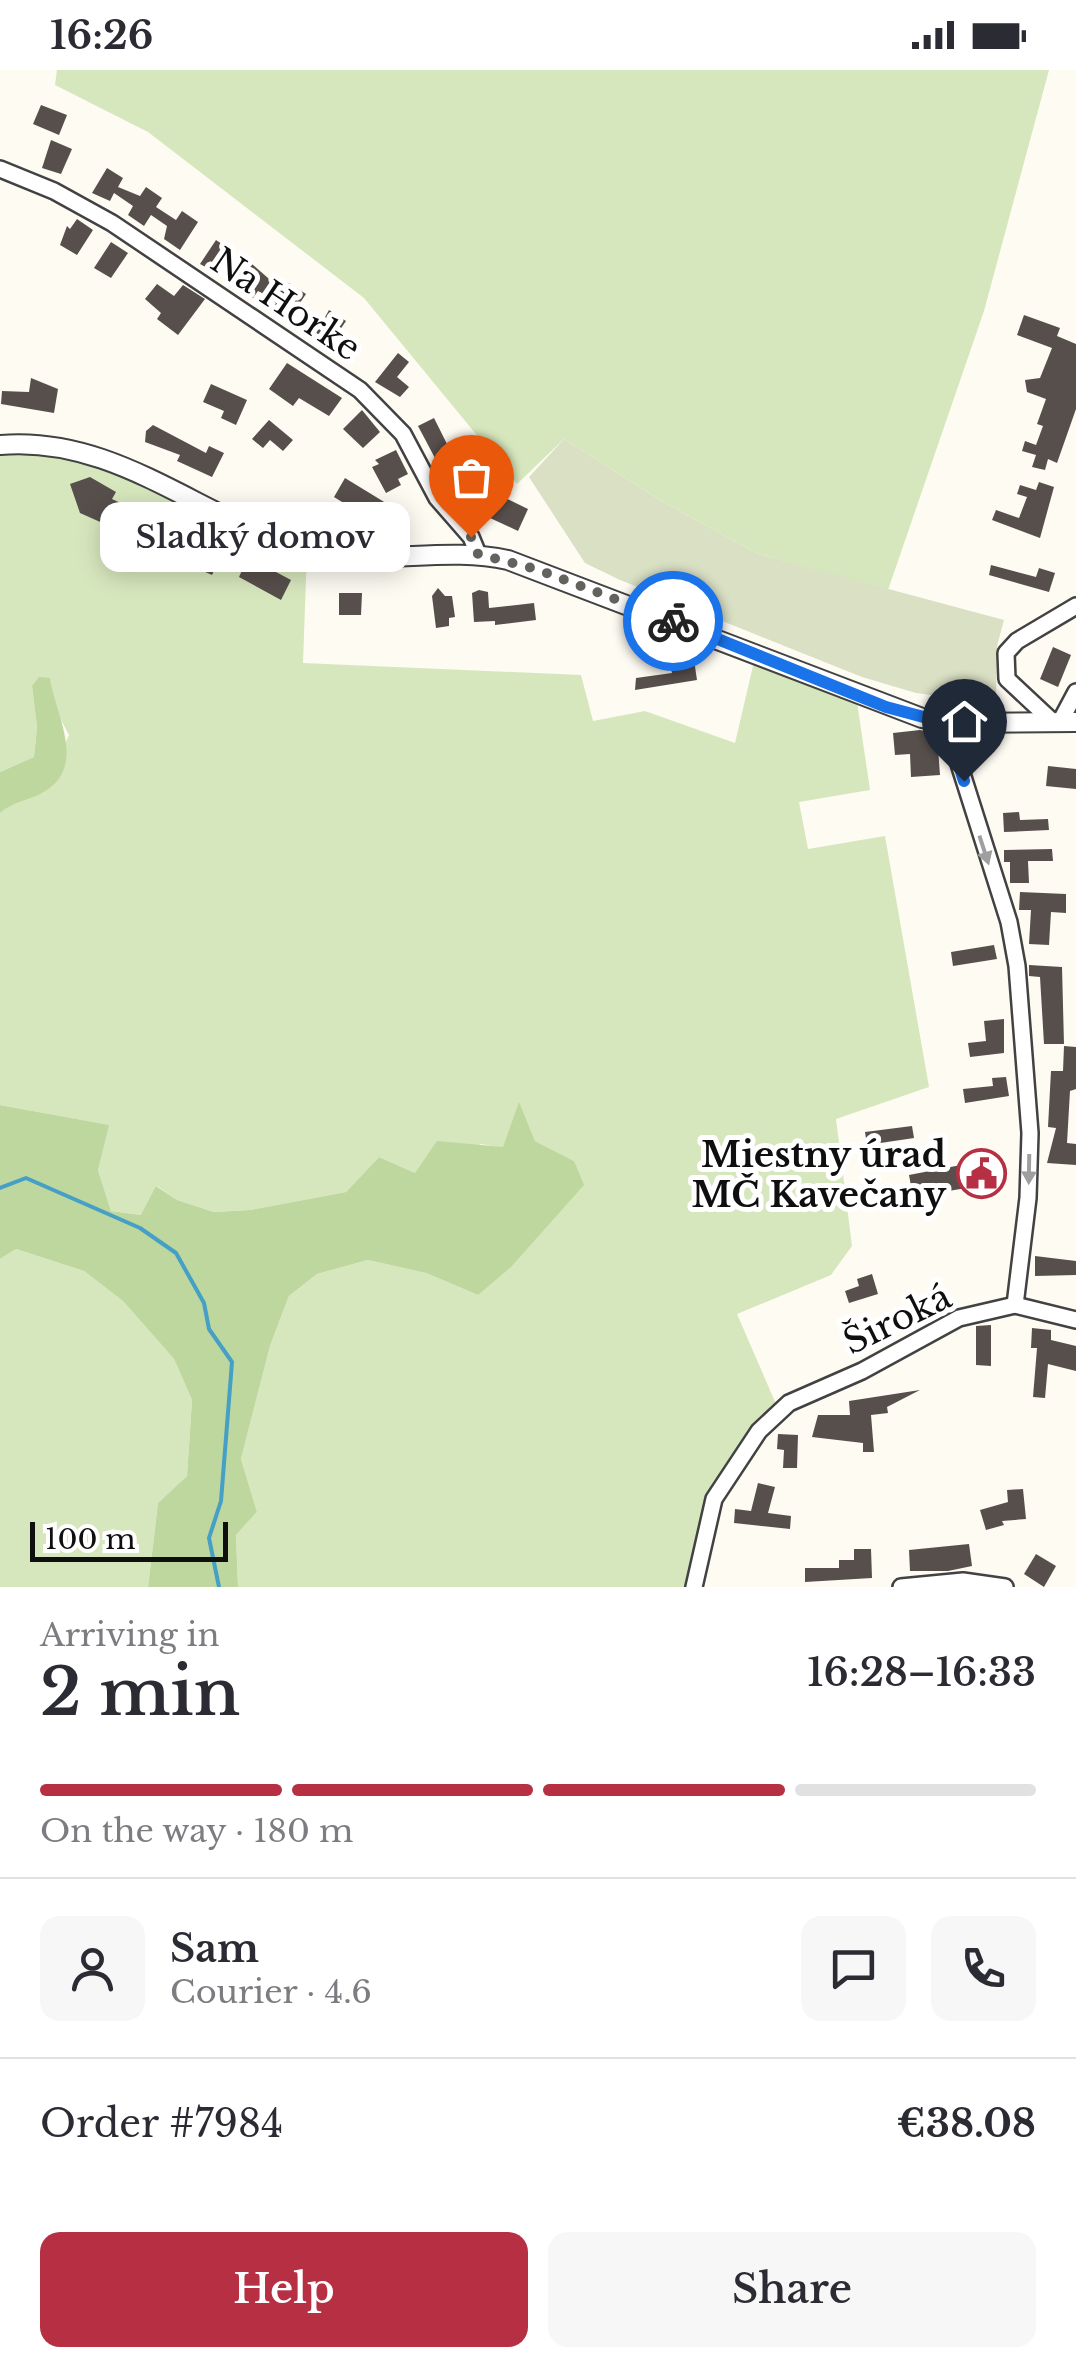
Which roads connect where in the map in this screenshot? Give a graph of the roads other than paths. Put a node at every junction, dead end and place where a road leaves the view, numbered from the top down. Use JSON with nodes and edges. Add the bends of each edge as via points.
{"nodes":[{"id":1,"x":0,"y":169,"type":"edge"},
{"id":2,"x":0,"y":445,"type":"edge"},
{"id":3,"x":478,"y":554,"type":"junction"},
{"id":4,"x":1076,"y":606,"type":"edge"},
{"id":5,"x":1076,"y":692,"type":"edge"},
{"id":6,"x":1063,"y":722,"type":"edge"},
{"id":7,"x":946,"y":723,"type":"junction"},
{"id":8,"x":1015,"y":1304,"type":"junction"},
{"id":9,"x":1076,"y":1320,"type":"edge"},
{"id":10,"x":694,"y":1587,"type":"edge"},
{"id":11,"x":901,"y":1587,"type":"edge"},
{"id":12,"x":1005,"y":1587,"type":"edge"}],
"edges":[{"from":1,"to":3,"type":"street","name":"Na Horke","via":[[112,223],[369,398],[403,434],[437,498]]},
{"from":2,"to":3,"type":"street","via":[[46,445],[106,459],[307,550],[366,559]]},
{"from":3,"to":7,"type":"street","via":[[536,569],[886,707]]},
{"from":4,"to":6,"type":"street","via":[[1006,653],[1006,679]]},
{"from":5,"to":6,"type":"street"},
{"from":6,"to":7,"type":"street"},
{"from":7,"to":8,"type":"street","one_way":true,"via":[[1017,966],[1030,1134]]},
{"from":8,"to":9,"type":"street"},
{"from":8,"to":10,"type":"street","name":"Široká","via":[[930,1331],[779,1411],[714,1499]]},
{"from":11,"to":12,"type":"street","via":[[962,1581]]}]}
